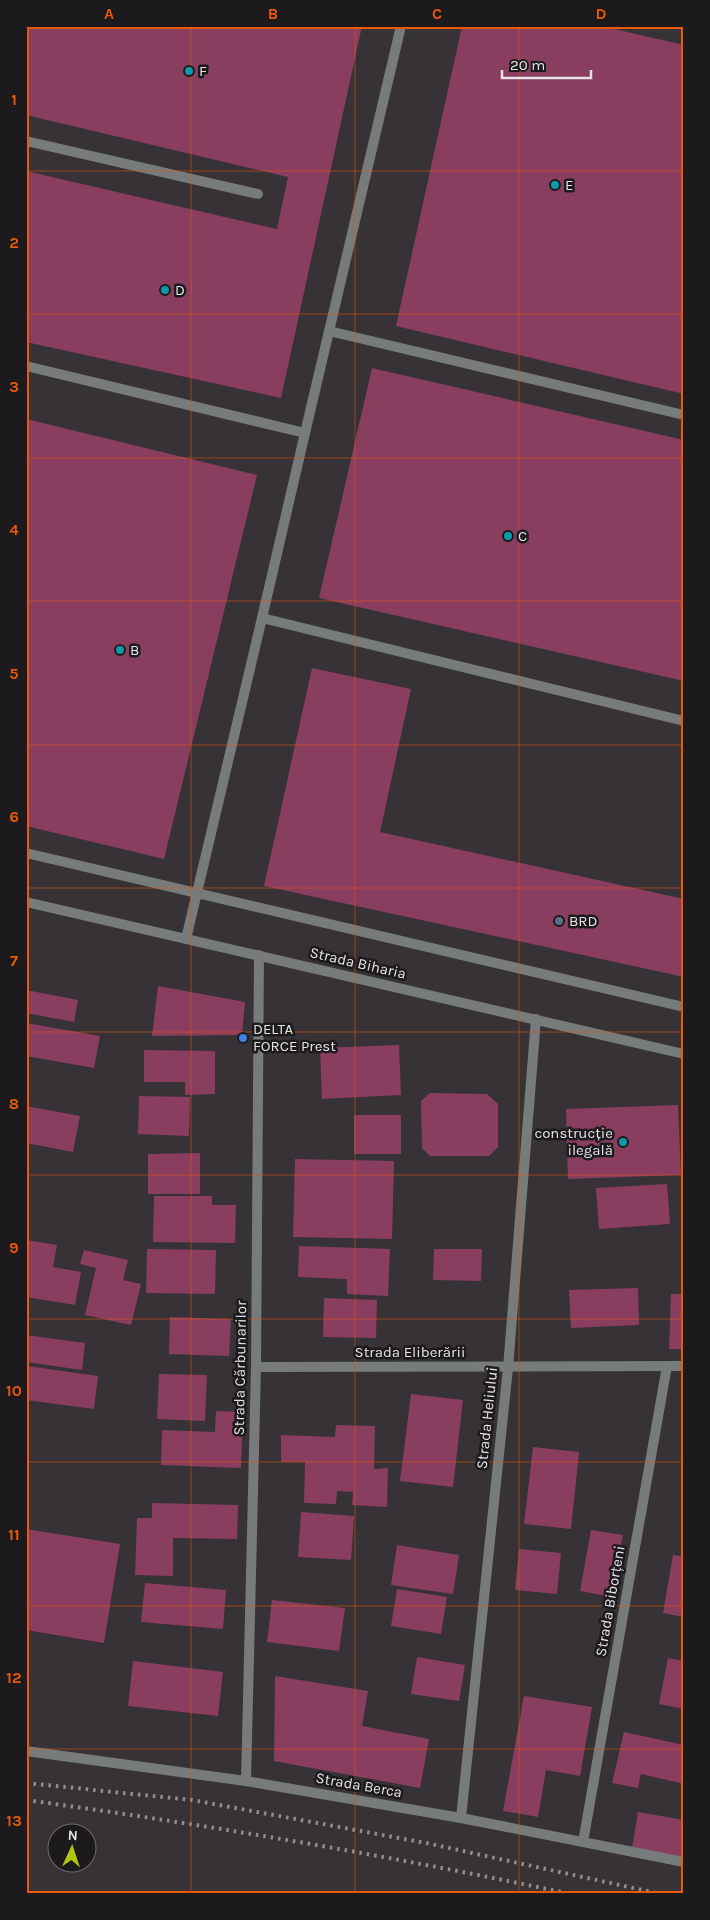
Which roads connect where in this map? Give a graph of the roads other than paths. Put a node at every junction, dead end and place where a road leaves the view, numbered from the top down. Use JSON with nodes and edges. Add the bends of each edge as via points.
{"nodes":[{"id":1,"x":401,"y":26,"type":"edge"},
{"id":2,"x":26,"y":141,"type":"edge"},
{"id":3,"x":258,"y":194,"type":"dead end"},
{"id":4,"x":329,"y":330,"type":"junction"},
{"id":5,"x":26,"y":366,"type":"edge"},
{"id":6,"x":684,"y":415,"type":"edge"},
{"id":7,"x":305,"y":433,"type":"junction"},
{"id":8,"x":262,"y":618,"type":"junction"},
{"id":9,"x":684,"y":721,"type":"edge"},
{"id":10,"x":26,"y":853,"type":"edge"},
{"id":11,"x":198,"y":893,"type":"junction"},
{"id":12,"x":26,"y":902,"type":"edge"},
{"id":13,"x":186,"y":939,"type":"junction"},
{"id":14,"x":259,"y":956,"type":"junction"},
{"id":15,"x":684,"y":1007,"type":"edge"},
{"id":16,"x":536,"y":1020,"type":"junction"},
{"id":17,"x":684,"y":1054,"type":"edge"},
{"id":18,"x":667,"y":1366,"type":"junction"},
{"id":19,"x":684,"y":1366,"type":"edge"},
{"id":20,"x":256,"y":1367,"type":"junction"},
{"id":21,"x":508,"y":1368,"type":"junction"},
{"id":22,"x":26,"y":1751,"type":"edge"},
{"id":23,"x":246,"y":1781,"type":"junction"},
{"id":24,"x":461,"y":1818,"type":"junction"},
{"id":25,"x":583,"y":1842,"type":"junction"},
{"id":26,"x":684,"y":1862,"type":"edge"}],
"edges":[{"from":1,"to":4,"type":"street"},
{"from":2,"to":3,"type":"street"},
{"from":4,"to":6,"type":"street"},
{"from":4,"to":7,"type":"street"},
{"from":5,"to":7,"type":"street"},
{"from":7,"to":8,"type":"street"},
{"from":8,"to":9,"type":"street"},
{"from":8,"to":11,"type":"street"},
{"from":10,"to":11,"type":"street"},
{"from":11,"to":13,"type":"street"},
{"from":11,"to":15,"type":"street"},
{"from":12,"to":13,"type":"street","name":"Strada Biharia"},
{"from":13,"to":14,"type":"street","name":"Strada Biharia"},
{"from":14,"to":16,"type":"street","name":"Strada Biharia"},
{"from":14,"to":20,"type":"street","name":"Strada Cărbunarilor"},
{"from":16,"to":17,"type":"street","name":"Strada Biharia"},
{"from":16,"to":21,"type":"street","name":"Strada Heliului"},
{"from":18,"to":19,"type":"street","name":"Strada Eliberării"},
{"from":18,"to":21,"type":"street","name":"Strada Eliberării"},
{"from":18,"to":25,"type":"street","name":"Strada Biborțeni"},
{"from":20,"to":21,"type":"street","name":"Strada Eliberării"},
{"from":20,"to":23,"type":"street","name":"Strada Cărbunarilor"},
{"from":21,"to":24,"type":"street","name":"Strada Heliului"},
{"from":22,"to":23,"type":"street","name":"Strada Berca"},
{"from":23,"to":24,"type":"street","name":"Strada Berca"},
{"from":24,"to":25,"type":"street","name":"Strada Berca"},
{"from":25,"to":26,"type":"street","name":"Strada Berca"}]}
